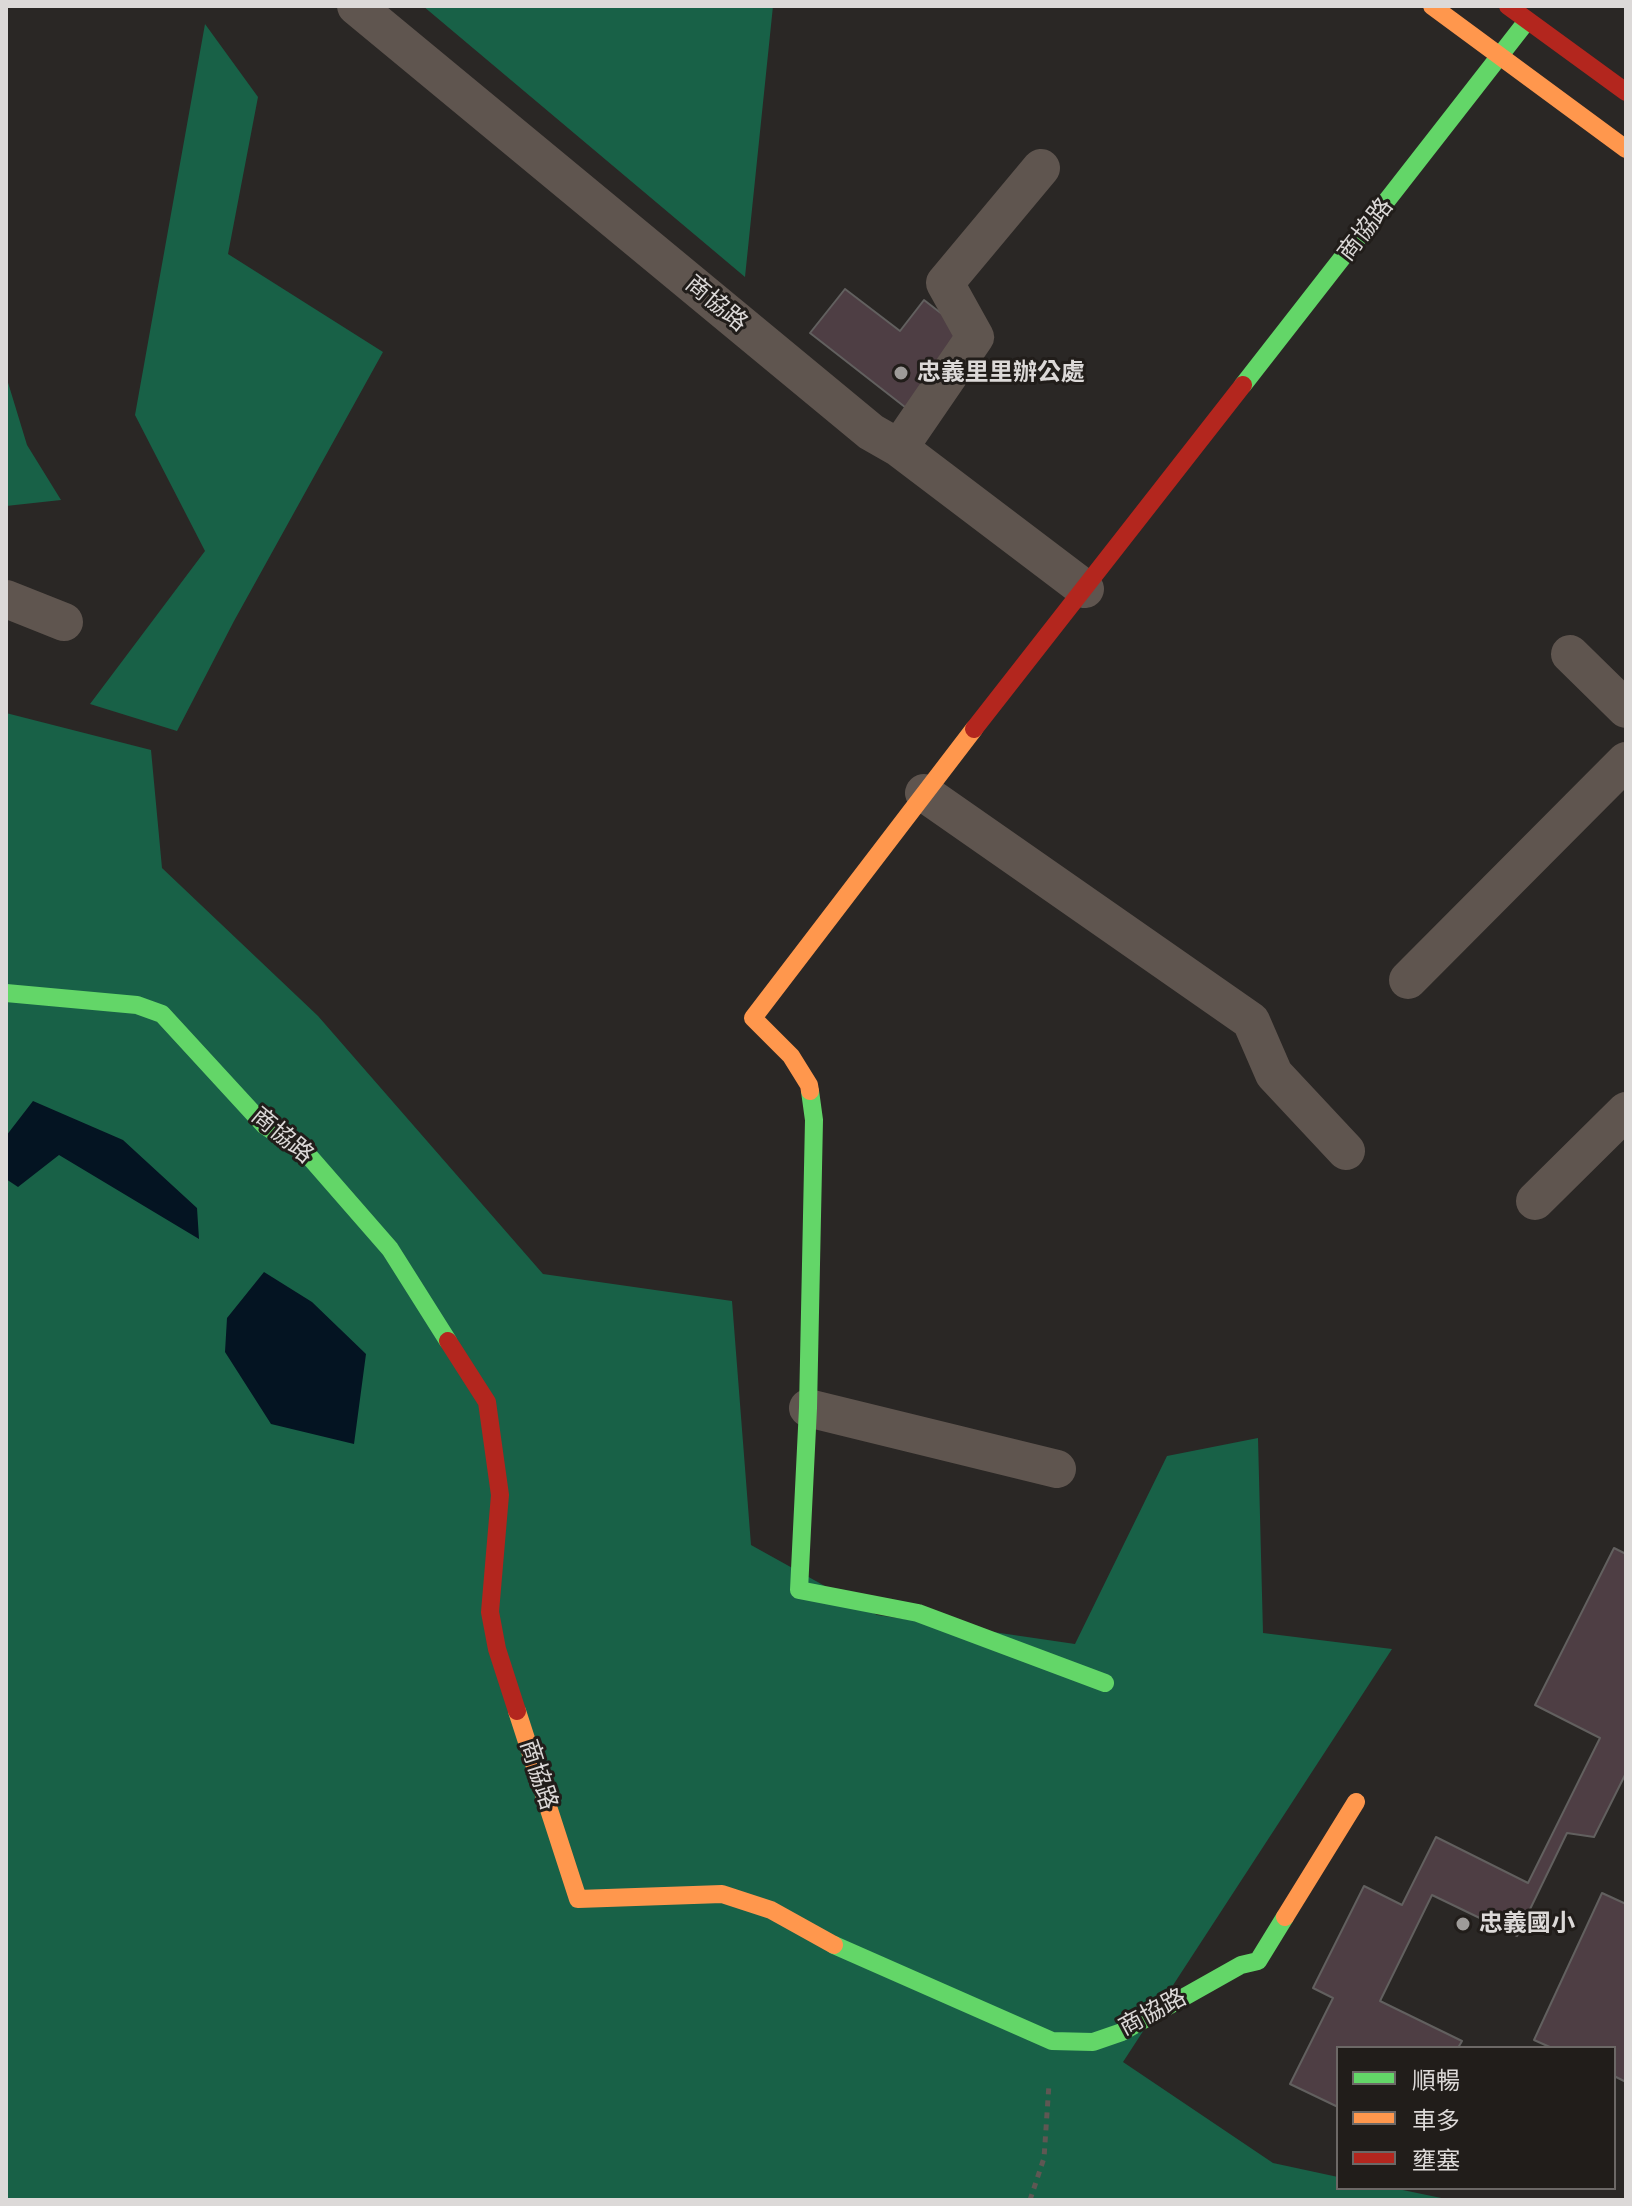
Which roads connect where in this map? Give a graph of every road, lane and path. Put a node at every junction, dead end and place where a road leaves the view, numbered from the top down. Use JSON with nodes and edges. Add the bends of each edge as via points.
{"nodes":[{"id":1,"x":356,"y":6,"type":"edge"},
{"id":2,"x":1432,"y":6,"type":"edge"},
{"id":3,"x":1508,"y":6,"type":"edge"},
{"id":4,"x":1527,"y":21,"type":"junction"},
{"id":5,"x":1501,"y":57,"type":"junction"},
{"id":6,"x":1626,"y":92,"type":"edge"},
{"id":7,"x":1626,"y":149,"type":"edge"},
{"id":8,"x":1041,"y":168,"type":"dead end"},
{"id":9,"x":899,"y":448,"type":"junction"},
{"id":10,"x":1085,"y":589,"type":"junction"},
{"id":11,"x":6,"y":599,"type":"edge"},
{"id":12,"x":64,"y":622,"type":"dead end"},
{"id":13,"x":1570,"y":654,"type":"dead end"},
{"id":14,"x":1626,"y":709,"type":"edge"},
{"id":15,"x":1626,"y":761,"type":"edge"},
{"id":16,"x":924,"y":793,"type":"junction"},
{"id":17,"x":1408,"y":980,"type":"dead end"},
{"id":18,"x":6,"y":993,"type":"edge"},
{"id":19,"x":1626,"y":1111,"type":"edge"},
{"id":20,"x":1346,"y":1151,"type":"dead end"},
{"id":21,"x":1535,"y":1201,"type":"dead end"},
{"id":22,"x":808,"y":1408,"type":"junction"},
{"id":23,"x":1057,"y":1469,"type":"dead end"},
{"id":24,"x":1105,"y":1683,"type":"dead end"},
{"id":25,"x":1356,"y":1802,"type":"dead end"},
{"id":26,"x":1052,"y":2041,"type":"junction"},
{"id":27,"x":1030,"y":2200,"type":"edge"}],
"edges":[{"from":1,"to":9,"type":"street","name":"商協路","via":[[871,432]]},
{"from":2,"to":5,"type":"street"},
{"from":3,"to":4,"type":"street"},
{"from":4,"to":5,"type":"street","name":"商協路"},
{"from":4,"to":6,"type":"street"},
{"from":5,"to":7,"type":"street"},
{"from":5,"to":10,"type":"street","name":"商協路"},
{"from":8,"to":9,"type":"street","via":[[945,283],[975,337]]},
{"from":9,"to":10,"type":"street","name":"商協路"},
{"from":10,"to":16,"type":"street","name":"商協路"},
{"from":11,"to":12,"type":"street"},
{"from":13,"to":14,"type":"street"},
{"from":15,"to":17,"type":"street"},
{"from":16,"to":20,"type":"street","via":[[1251,1021],[1274,1074]]},
{"from":16,"to":22,"type":"street","name":"商協路","via":[[753,1018],[791,1056],[809,1085],[814,1120]]},
{"from":18,"to":26,"type":"street","name":"商協路","via":[[137,1005],[162,1014],[264,1125],[308,1155],[390,1249],[487,1402],[500,1495],[490,1612],[497,1649],[578,1899],[722,1894],[771,1910],[822,1940]]},
{"from":19,"to":21,"type":"street"},
{"from":22,"to":23,"type":"street"},
{"from":22,"to":24,"type":"street","via":[[799,1590],[918,1613]]},
{"from":25,"to":26,"type":"street","name":"商協路","via":[[1258,1961],[1241,1965],[1122,2032],[1093,2042]]},
{"from":26,"to":27,"type":"path","via":[[1044,2158]]}]}
